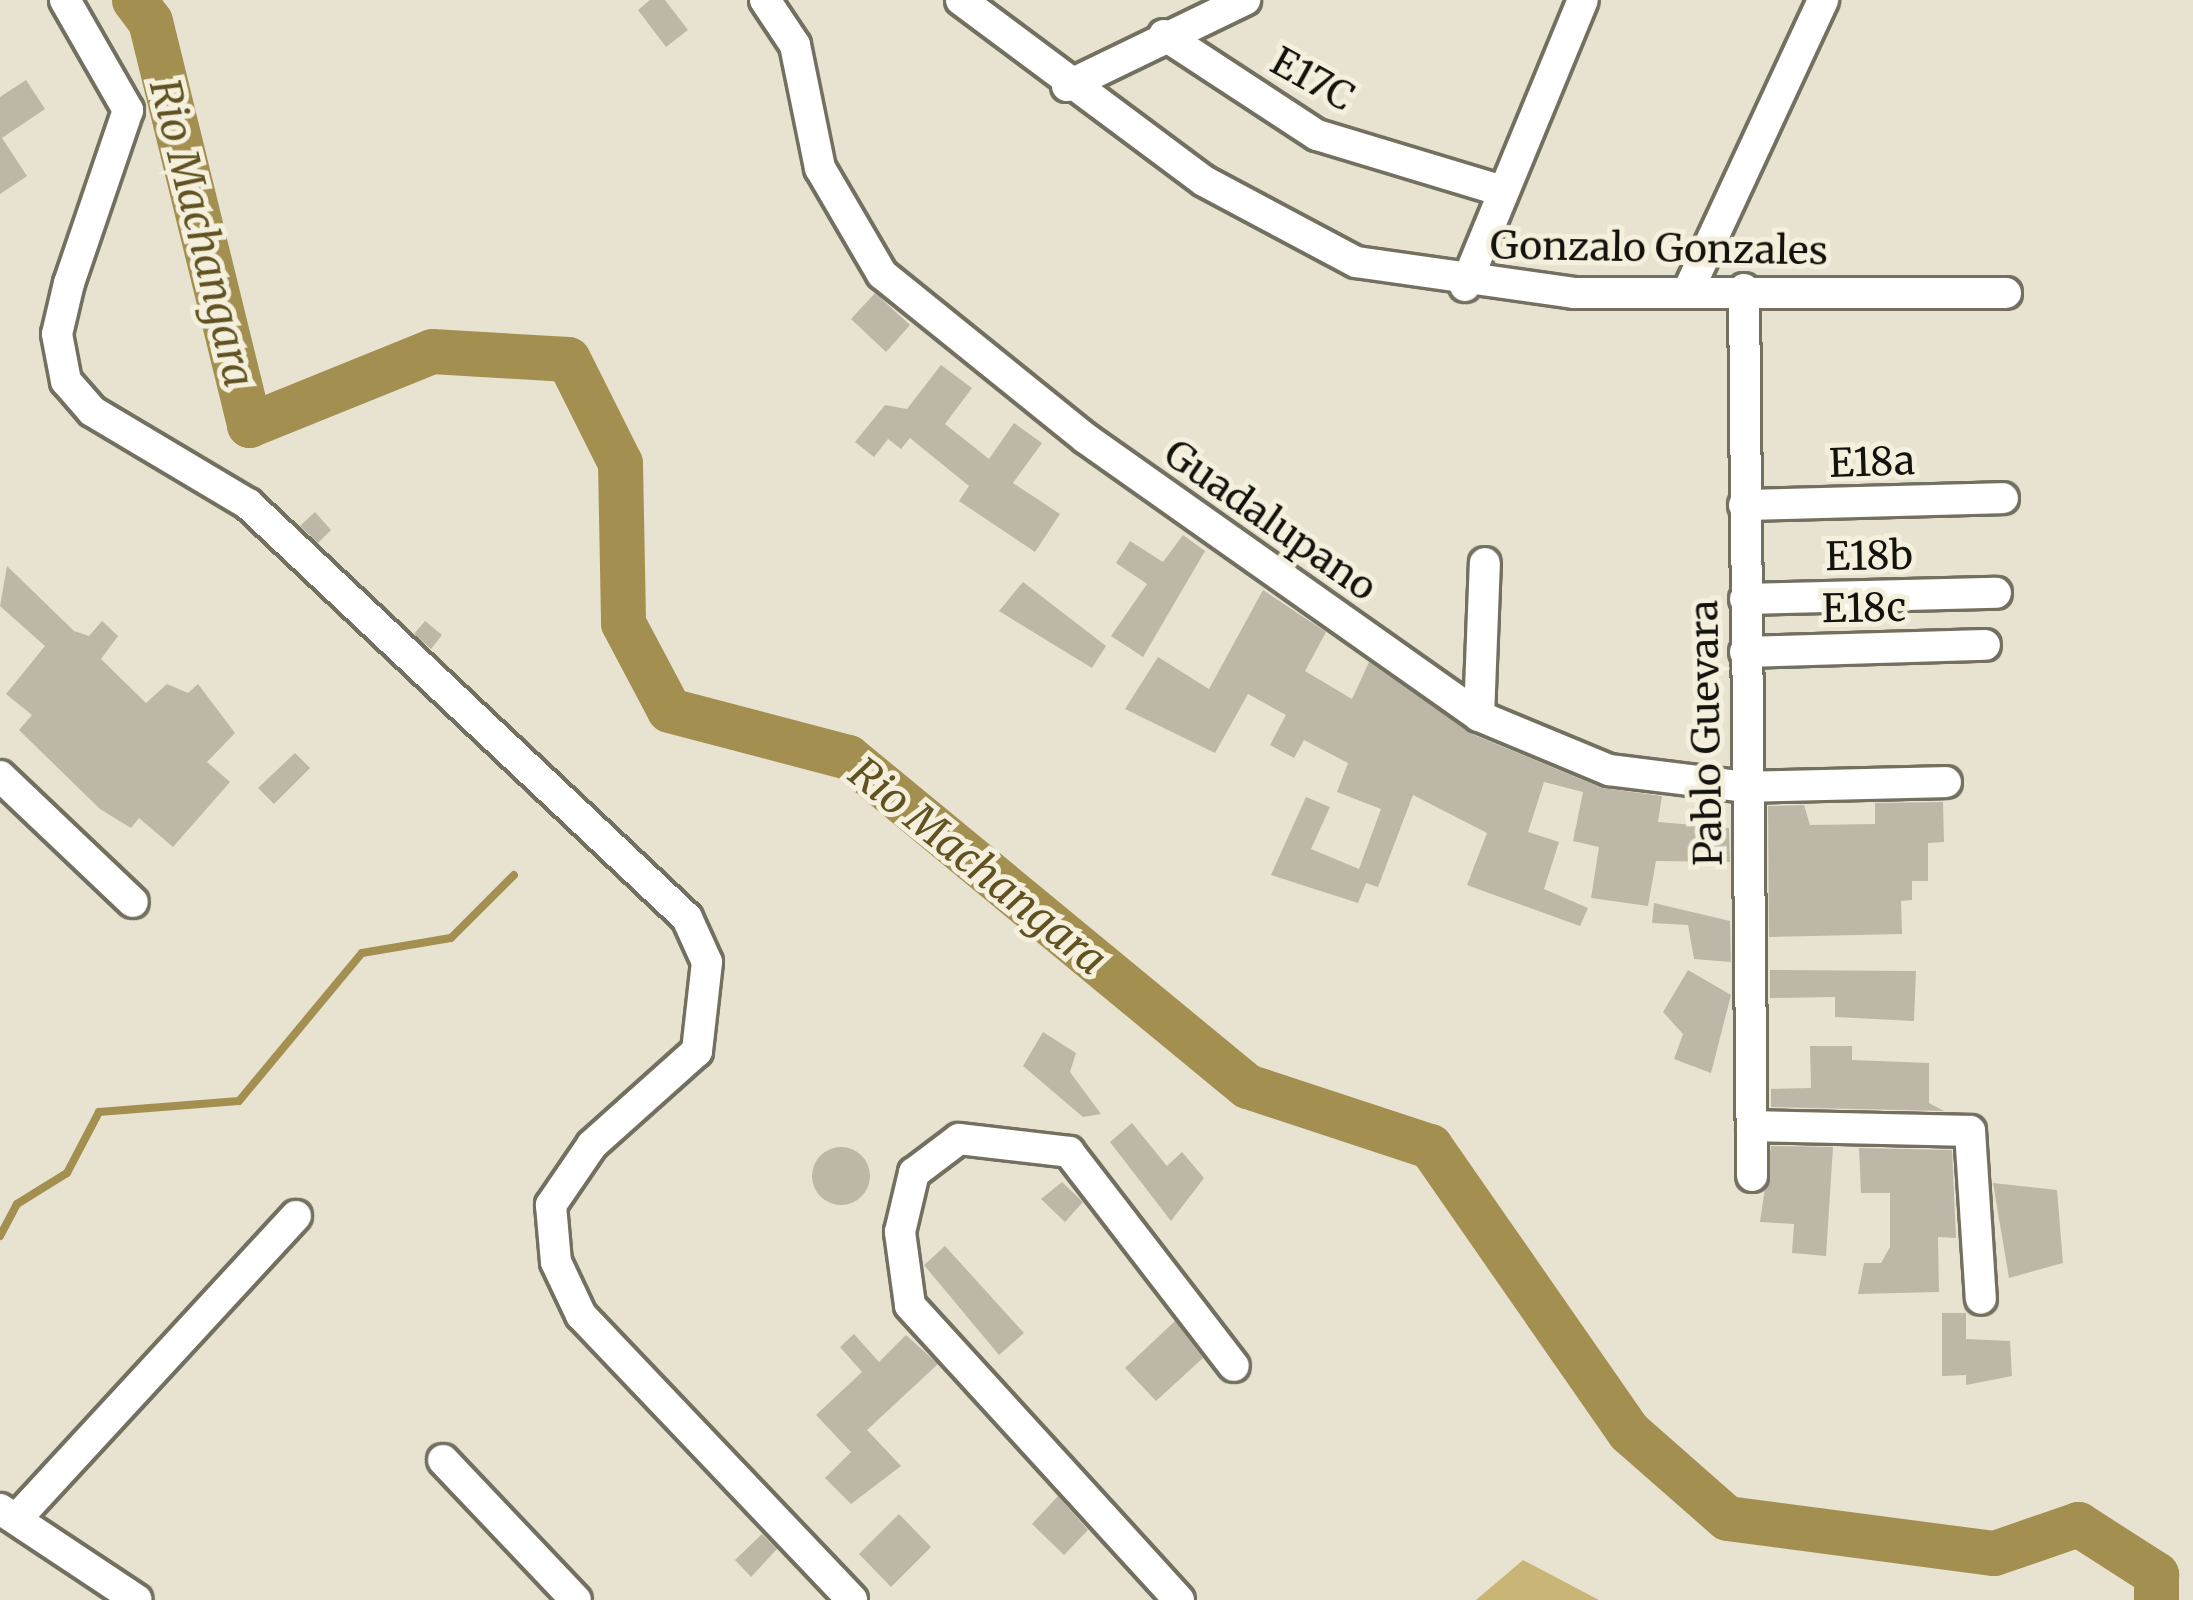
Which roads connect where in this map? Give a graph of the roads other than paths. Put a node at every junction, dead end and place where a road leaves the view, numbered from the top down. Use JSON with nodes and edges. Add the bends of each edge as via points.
{"nodes":[{"id":1,"x":65,"y":0,"type":"edge"},
{"id":2,"x":765,"y":0,"type":"edge"},
{"id":3,"x":961,"y":0,"type":"edge"},
{"id":4,"x":1245,"y":0,"type":"edge"},
{"id":5,"x":1583,"y":0,"type":"edge"},
{"id":6,"x":1823,"y":0,"type":"edge"},
{"id":7,"x":1164,"y":35,"type":"junction"},
{"id":8,"x":1067,"y":86,"type":"junction"},
{"id":9,"x":1502,"y":191,"type":"junction"},
{"id":10,"x":1466,"y":286,"type":"junction"},
{"id":11,"x":1689,"y":289,"type":"junction"},
{"id":12,"x":1744,"y":289,"type":"junction"},
{"id":13,"x":2006,"y":293,"type":"dead end"},
{"id":14,"x":2003,"y":498,"type":"dead end"},
{"id":15,"x":1744,"y":505,"type":"junction"},
{"id":16,"x":1485,"y":563,"type":"dead end"},
{"id":17,"x":1996,"y":593,"type":"dead end"},
{"id":18,"x":1744,"y":599,"type":"junction"},
{"id":19,"x":1985,"y":645,"type":"dead end"},
{"id":20,"x":1745,"y":652,"type":"junction"},
{"id":21,"x":1479,"y":716,"type":"junction"},
{"id":22,"x":0,"y":776,"type":"edge"},
{"id":23,"x":1946,"y":782,"type":"dead end"},
{"id":24,"x":1745,"y":787,"type":"junction"},
{"id":25,"x":134,"y":902,"type":"dead end"},
{"id":26,"x":1751,"y":1126,"type":"junction"},
{"id":27,"x":1752,"y":1176,"type":"dead end"},
{"id":28,"x":296,"y":1216,"type":"dead end"},
{"id":29,"x":1981,"y":1298,"type":"dead end"},
{"id":30,"x":1234,"y":1366,"type":"dead end"},
{"id":31,"x":443,"y":1460,"type":"dead end"},
{"id":32,"x":10,"y":1512,"type":"edge"},
{"id":33,"x":137,"y":1600,"type":"edge"},
{"id":34,"x":576,"y":1600,"type":"edge"},
{"id":35,"x":852,"y":1600,"type":"edge"},
{"id":36,"x":1179,"y":1600,"type":"edge"}],
"edges":[{"from":1,"to":35,"type":"street","via":[[128,110],[69,283],[58,334],[66,381],[92,411],[248,505],[687,918],[707,962],[697,1051],[592,1145],[551,1205],[556,1262],[581,1315]]},
{"from":2,"to":21,"type":"street","name":"Guadalupano","via":[[794,45],[820,168],[881,274],[1085,438]]},
{"from":3,"to":8,"type":"street","name":"Gonzalo Gonzales"},
{"from":4,"to":7,"type":"street"},
{"from":5,"to":9,"type":"street"},
{"from":6,"to":11,"type":"street"},
{"from":7,"to":8,"type":"street"},
{"from":7,"to":9,"type":"street","name":"E17C","via":[[1316,135]]},
{"from":8,"to":10,"type":"street","name":"Gonzalo Gonzales","via":[[1204,182],[1356,262]]},
{"from":9,"to":10,"type":"street"},
{"from":10,"to":11,"type":"street","name":"Gonzalo Gonzales"},
{"from":11,"to":12,"type":"street","name":"Gonzalo Gonzales"},
{"from":12,"to":13,"type":"street","name":"Gonzalo Gonzales"},
{"from":12,"to":15,"type":"street","name":"Pablo Guevara"},
{"from":14,"to":15,"type":"street","name":"E18a"},
{"from":15,"to":18,"type":"street","name":"Pablo Guevara"},
{"from":16,"to":21,"type":"street"},
{"from":17,"to":18,"type":"street","name":"E18b"},
{"from":18,"to":20,"type":"street","name":"Pablo Guevara"},
{"from":19,"to":20,"type":"street","name":"E18c"},
{"from":20,"to":24,"type":"street","name":"Pablo Guevara"},
{"from":21,"to":24,"type":"street","name":"Guadalupano","via":[[1609,770]]},
{"from":22,"to":25,"type":"street"},
{"from":23,"to":24,"type":"street","name":"Guadalupano"},
{"from":24,"to":26,"type":"street","name":"Pablo Guevara"},
{"from":26,"to":27,"type":"street","name":"Pablo Guevara"},
{"from":26,"to":29,"type":"street","via":[[1970,1131]]},
{"from":28,"to":32,"type":"street"},
{"from":30,"to":36,"type":"street","via":[[1070,1152],[959,1139],[914,1173],[900,1232],[910,1305]]},
{"from":31,"to":34,"type":"street"},
{"from":32,"to":33,"type":"street"}]}
